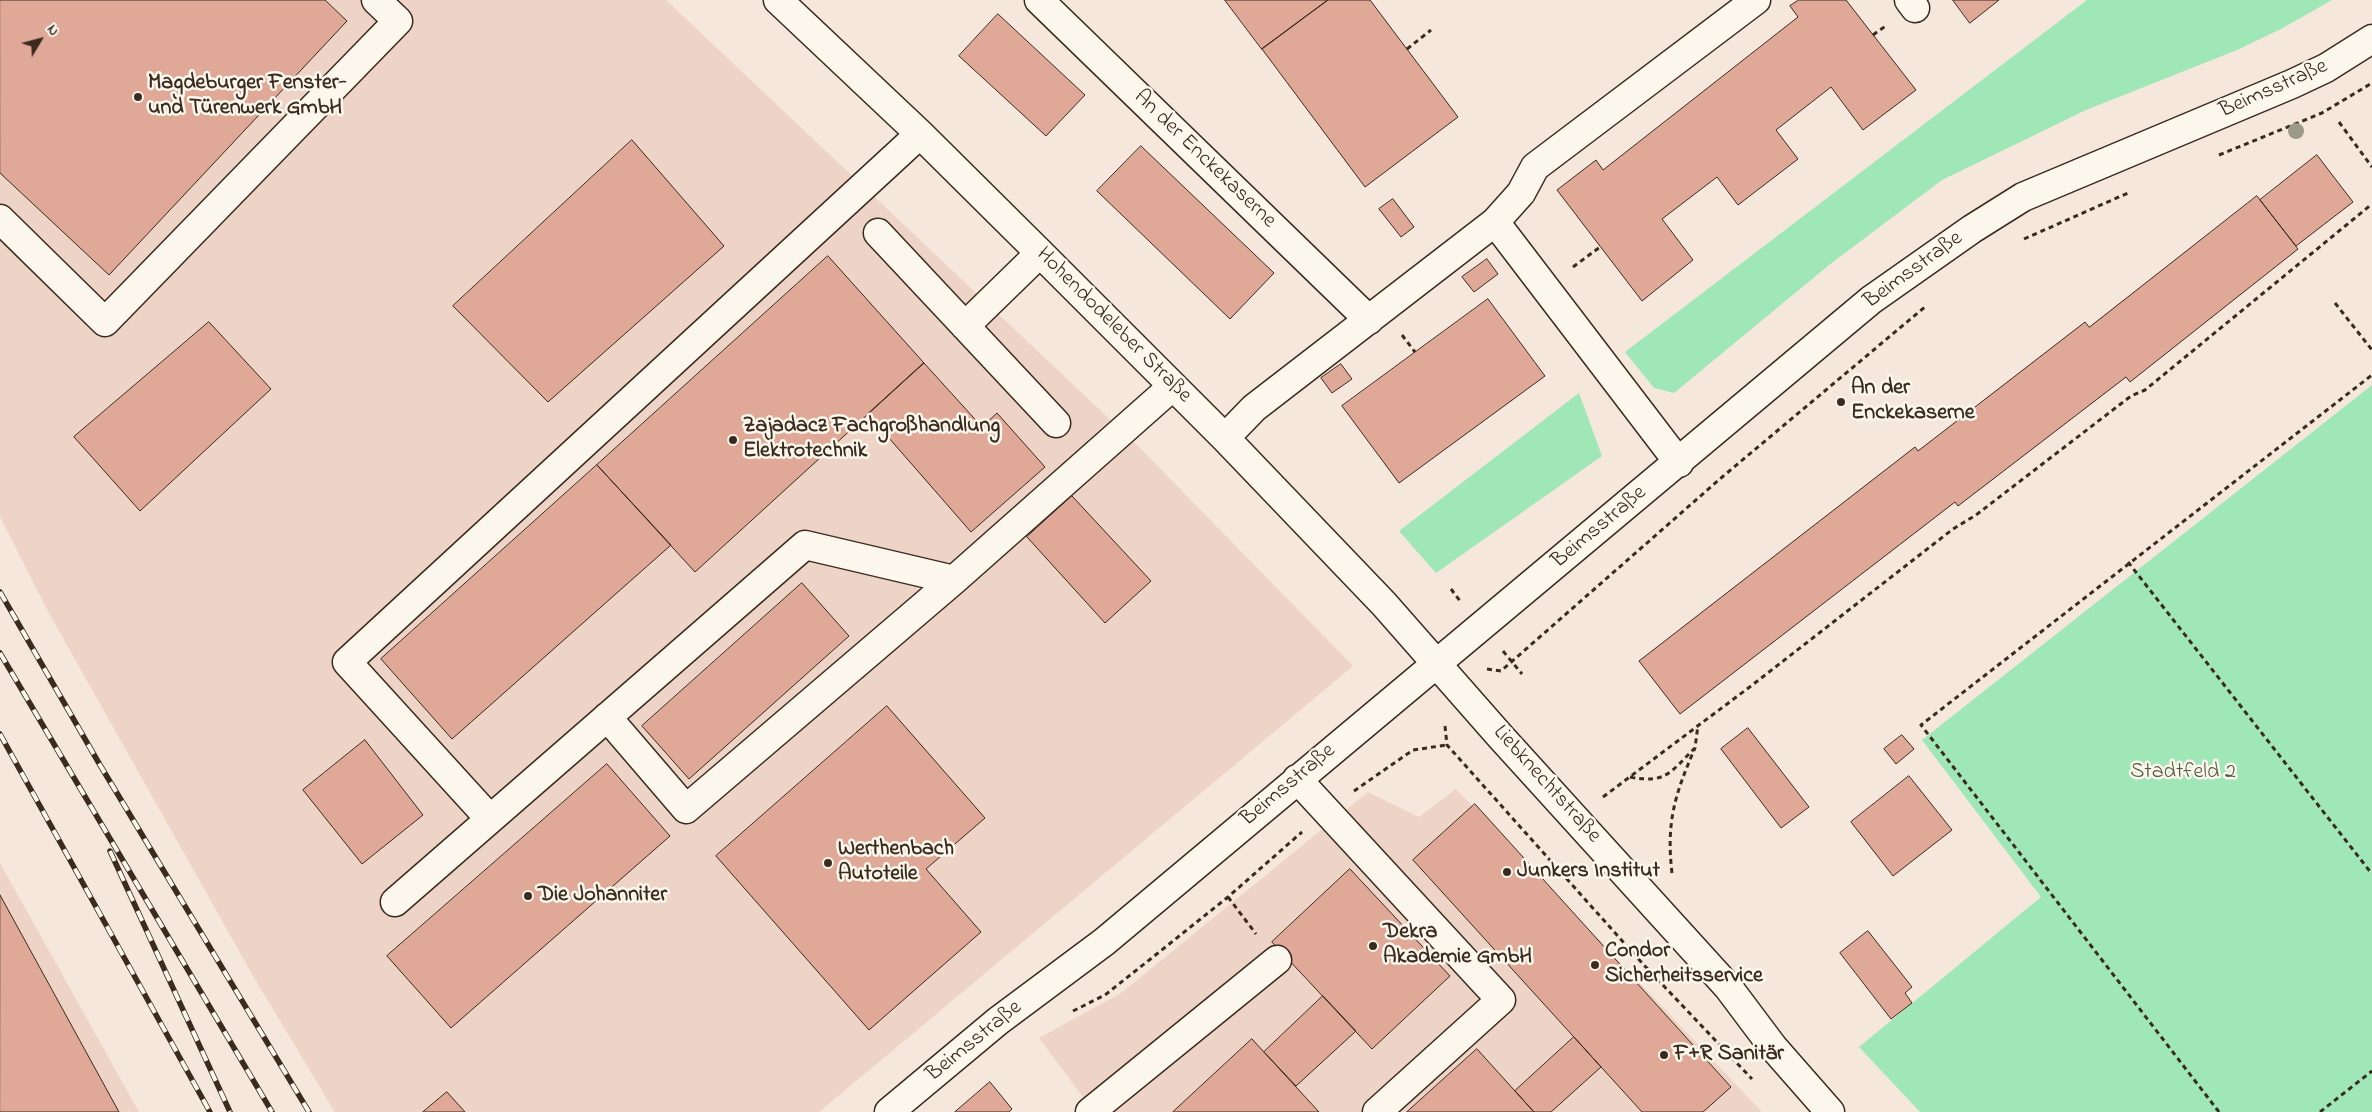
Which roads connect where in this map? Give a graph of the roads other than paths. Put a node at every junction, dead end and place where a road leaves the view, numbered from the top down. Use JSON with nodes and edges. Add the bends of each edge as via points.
{"nodes":[{"id":1,"x":376,"y":0,"type":"edge"},
{"id":2,"x":778,"y":0,"type":"edge"},
{"id":3,"x":1039,"y":0,"type":"edge"},
{"id":4,"x":1756,"y":0,"type":"edge"},
{"id":5,"x":2372,"y":40,"type":"edge"},
{"id":6,"x":920,"y":134,"type":"junction"},
{"id":7,"x":0,"y":219,"type":"edge"},
{"id":8,"x":1494,"y":222,"type":"junction"},
{"id":9,"x":878,"y":233,"type":"dead end"},
{"id":10,"x":1040,"y":253,"type":"junction"},
{"id":11,"x":1369,"y":320,"type":"junction"},
{"id":12,"x":965,"y":326,"type":"junction"},
{"id":13,"x":1173,"y":386,"type":"junction"},
{"id":14,"x":1056,"y":423,"type":"dead end"},
{"id":15,"x":1225,"y":438,"type":"junction"},
{"id":16,"x":1678,"y":463,"type":"junction"},
{"id":17,"x":954,"y":580,"type":"junction"},
{"id":18,"x":1437,"y":664,"type":"junction"},
{"id":19,"x":607,"y":717,"type":"junction"},
{"id":20,"x":1297,"y":779,"type":"junction"},
{"id":21,"x":490,"y":819,"type":"junction"},
{"id":22,"x":394,"y":902,"type":"dead end"},
{"id":23,"x":1277,"y":960,"type":"road end"},
{"id":24,"x":889,"y":1112,"type":"edge"},
{"id":25,"x":1090,"y":1112,"type":"edge"},
{"id":26,"x":1377,"y":1112,"type":"edge"},
{"id":27,"x":1830,"y":1112,"type":"edge"}],
"edges":[{"from":1,"to":7,"type":"street","via":[[398,21],[105,322]]},
{"from":2,"to":6,"type":"street","name":"Hohendodeleber Straße"},
{"from":3,"to":11,"type":"street","name":"An der Enckekaserne"},
{"from":4,"to":8,"type":"street","via":[[1535,167],[1521,193]]},
{"from":5,"to":16,"type":"street","name":"Beimsstraße","via":[[2292,84],[2023,197],[1871,300]]},
{"from":6,"to":10,"type":"street","name":"Hohendodeleber Straße"},
{"from":6,"to":21,"type":"street","via":[[348,662]]},
{"from":8,"to":11,"type":"street"},
{"from":8,"to":16,"type":"street"},
{"from":9,"to":12,"type":"street"},
{"from":10,"to":12,"type":"street"},
{"from":10,"to":13,"type":"street","name":"Hohendodeleber Straße"},
{"from":11,"to":15,"type":"street","via":[[1254,408]]},
{"from":12,"to":14,"type":"street"},
{"from":13,"to":15,"type":"street","name":"Hohendodeleber Straße"},
{"from":13,"to":17,"type":"street"},
{"from":15,"to":18,"type":"street","name":"Hohendodeleber Straße"},
{"from":16,"to":18,"type":"street","name":"Beimsstraße"},
{"from":17,"to":19,"type":"street","via":[[804,545]]},
{"from":17,"to":19,"type":"street","via":[[686,809]]},
{"from":18,"to":20,"type":"street","name":"Beimsstraße"},
{"from":18,"to":27,"type":"street","name":"Liebknechtstraße","via":[[1728,987],[1773,1047]]},
{"from":19,"to":21,"type":"street"},
{"from":20,"to":24,"type":"street","name":"Beimsstraße","via":[[1104,942],[998,1021]]},
{"from":20,"to":26,"type":"street","via":[[1501,1000]]},
{"from":21,"to":22,"type":"street"},
{"from":23,"to":25,"type":"street"}]}
